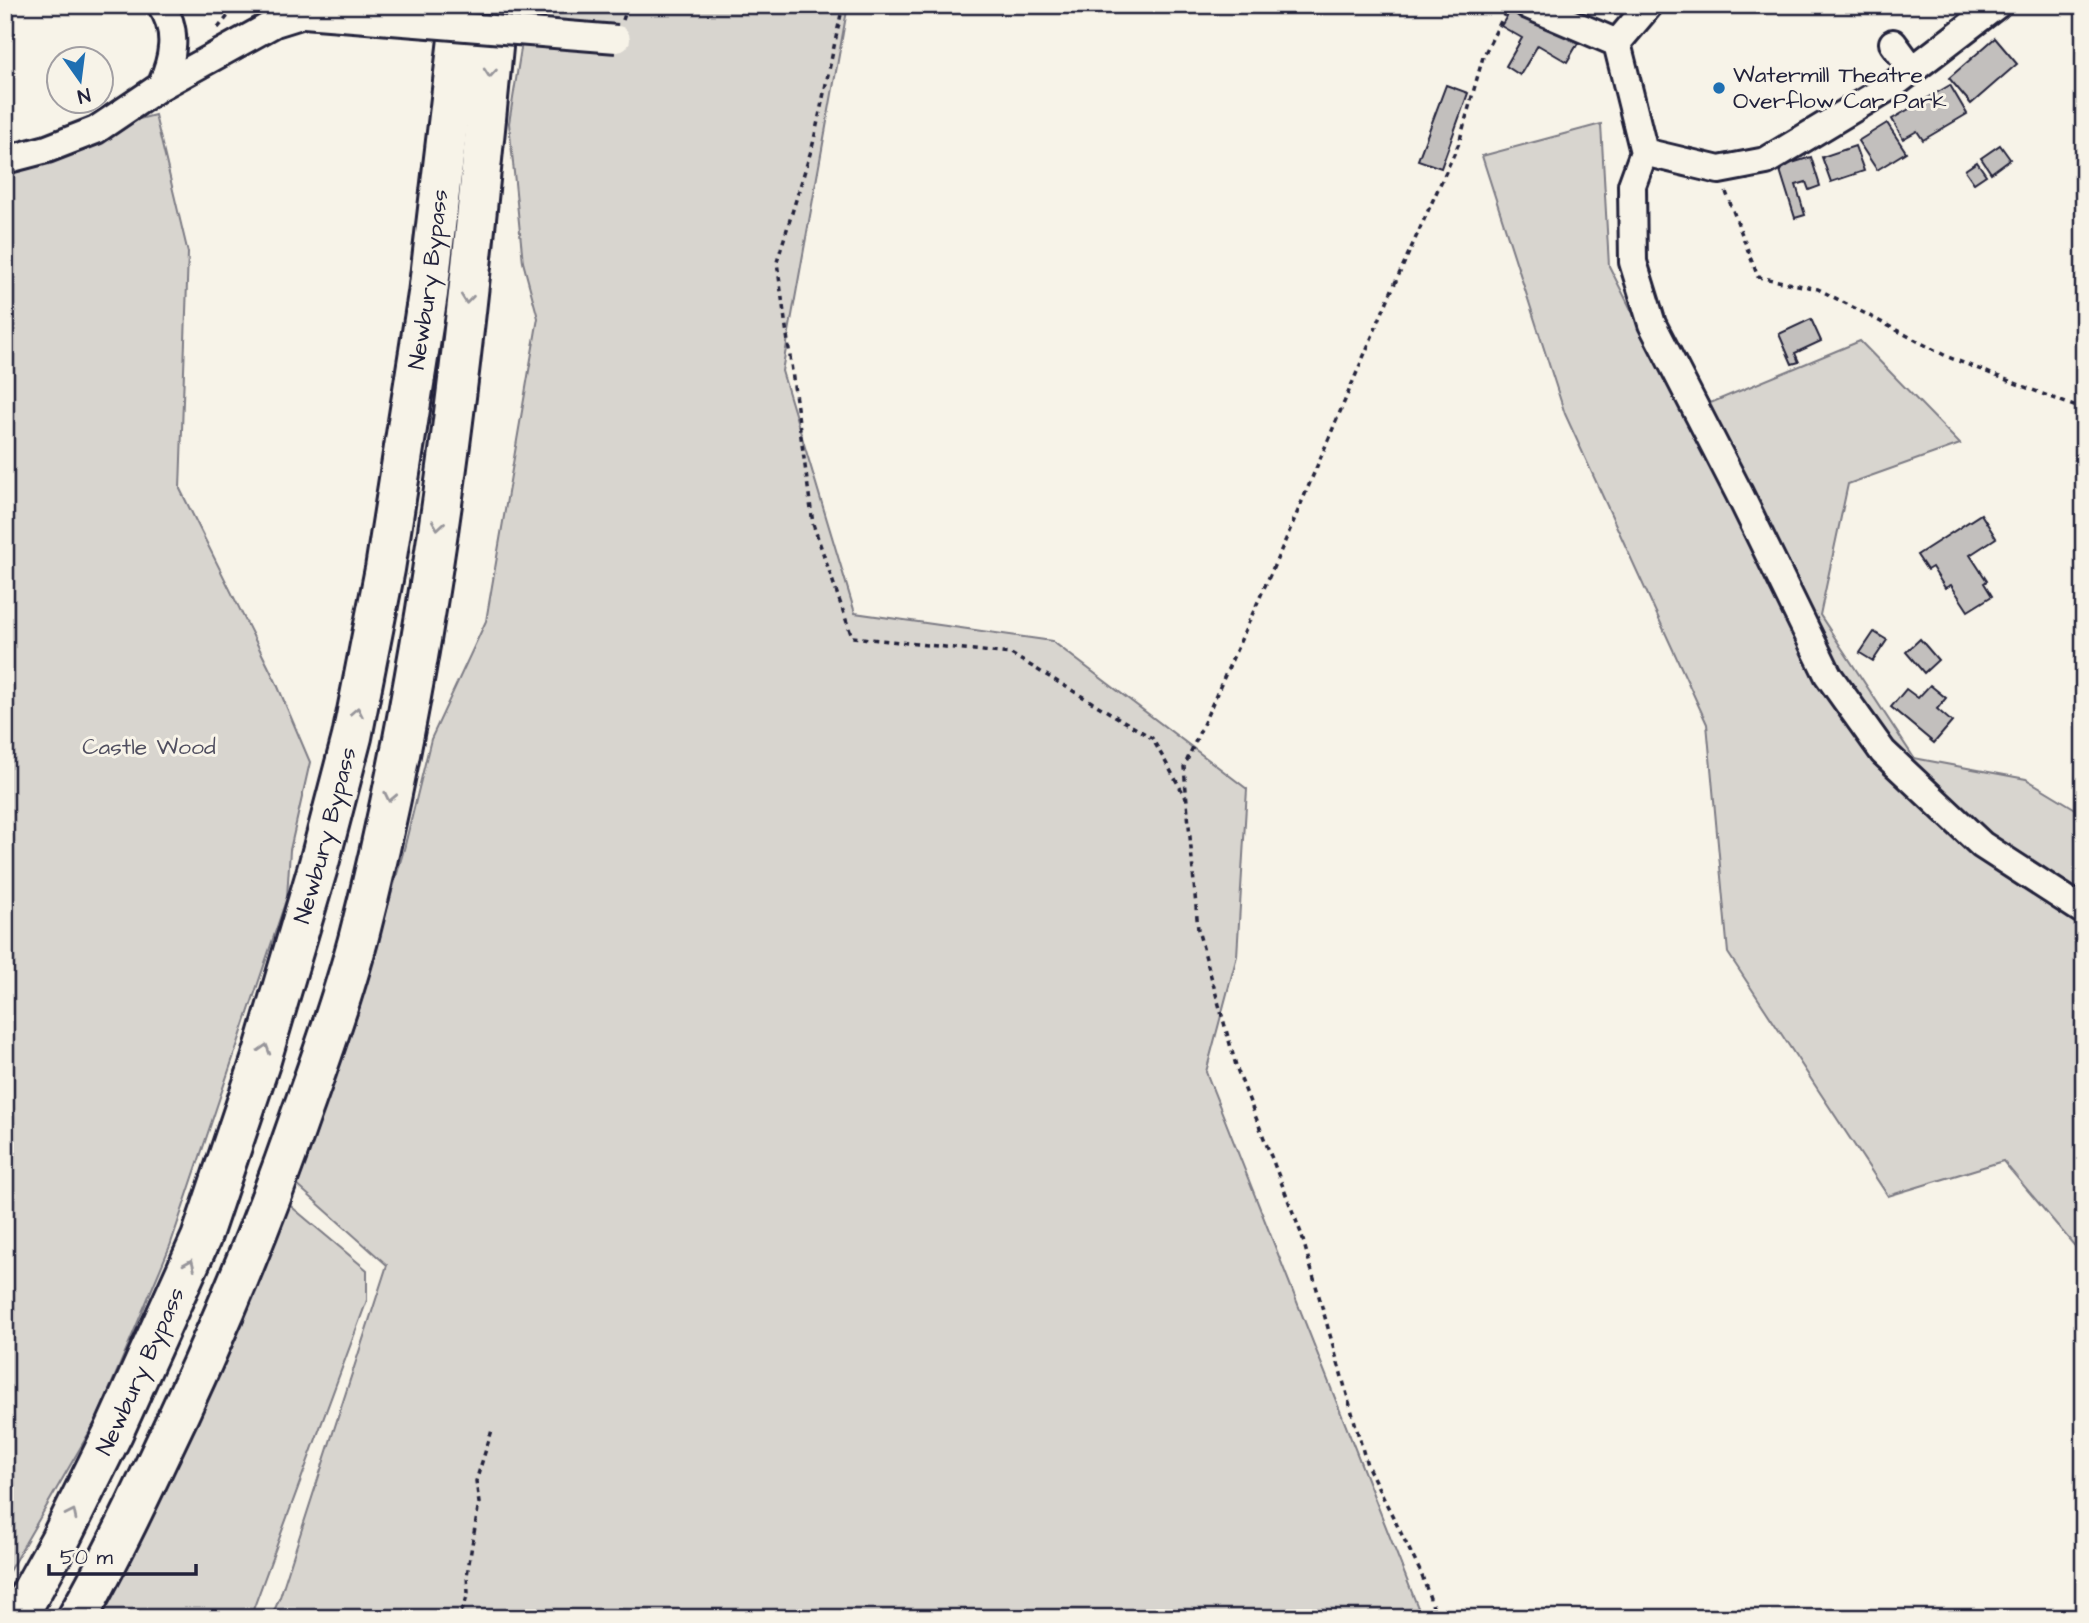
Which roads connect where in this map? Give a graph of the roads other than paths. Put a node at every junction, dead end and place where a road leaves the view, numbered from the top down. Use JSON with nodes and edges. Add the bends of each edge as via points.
{"nodes":[{"id":1,"x":160,"y":5,"type":"edge"},
{"id":2,"x":462,"y":5,"type":"edge"},
{"id":3,"x":497,"y":5,"type":"edge"},
{"id":4,"x":1528,"y":5,"type":"edge"},
{"id":5,"x":1649,"y":5,"type":"edge"},
{"id":6,"x":1997,"y":5,"type":"edge"},
{"id":7,"x":617,"y":39,"type":"dead end"},
{"id":8,"x":1617,"y":43,"type":"junction"},
{"id":9,"x":1893,"y":43,"type":"dead end"},
{"id":10,"x":1913,"y":70,"type":"junction"},
{"id":11,"x":161,"y":86,"type":"junction"},
{"id":12,"x":1644,"y":152,"type":"junction"},
{"id":13,"x":5,"y":160,"type":"edge"},
{"id":14,"x":2084,"y":911,"type":"edge"},
{"id":15,"x":17,"y":1618,"type":"edge"},
{"id":16,"x":77,"y":1618,"type":"edge"}],
"edges":[{"from":1,"to":11,"type":"street","via":[[171,28],[172,47],[171,65]]},
{"from":15,"to":2,"type":"highway","name":"Newbury Bypass","one_way":true,"via":[[114,1431],[201,1238],[261,1060],[318,867],[352,737],[388,557],[426,307]]},
{"from":3,"to":16,"type":"highway","name":"Newbury Bypass","one_way":true,"via":[[460,356],[428,599],[357,943],[250,1255],[166,1443]]},
{"from":4,"to":8,"type":"street"},
{"from":5,"to":8,"type":"street"},
{"from":6,"to":10,"type":"street"},
{"from":7,"to":11,"type":"street","bridge":true,"via":[[304,14],[275,23]]},
{"from":8,"to":12,"type":"street"},
{"from":9,"to":10,"type":"street"},
{"from":10,"to":12,"type":"street","via":[[1766,160],[1719,170]]},
{"from":11,"to":13,"type":"street","via":[[96,130]]},
{"from":12,"to":14,"type":"street","via":[[1632,185],[1633,262],[1652,324],[1828,675],[1883,752],[1982,845]]}]}
